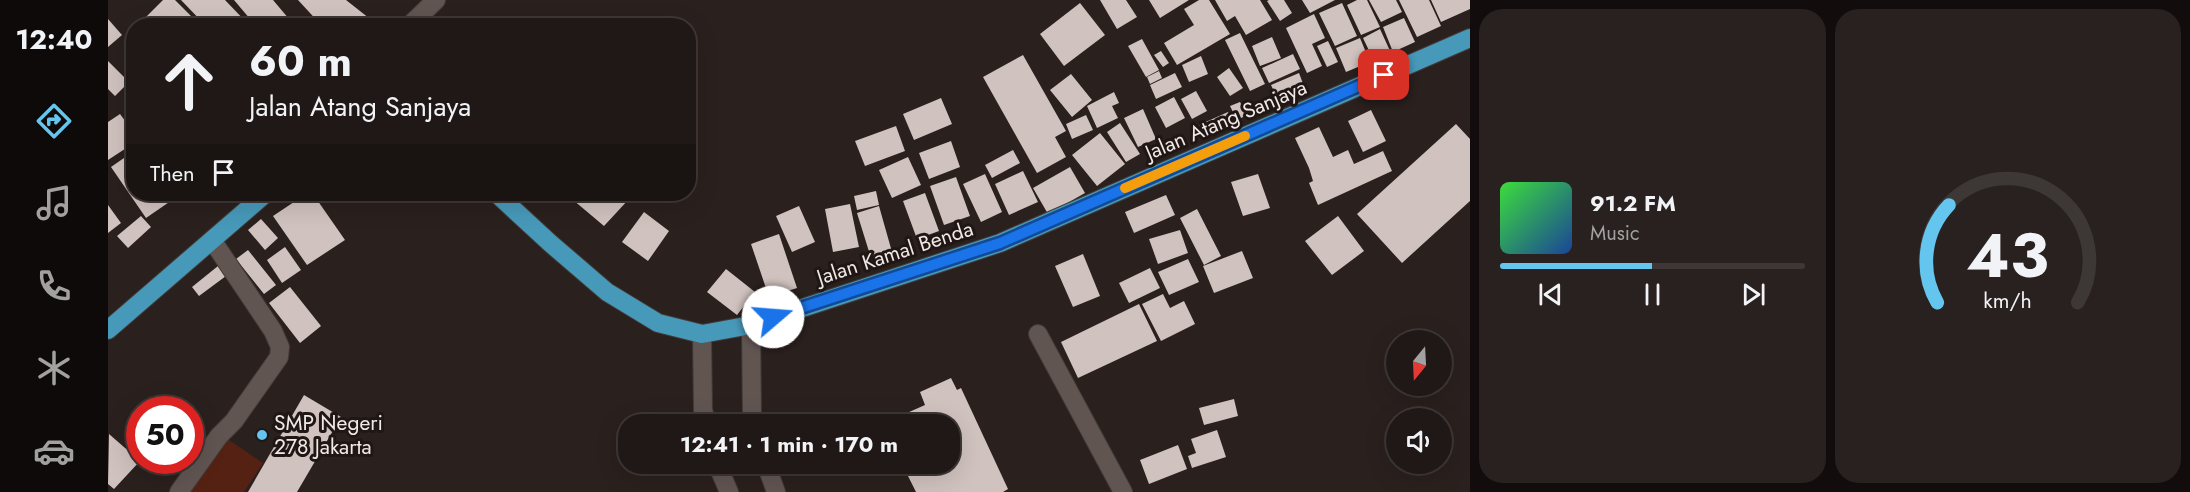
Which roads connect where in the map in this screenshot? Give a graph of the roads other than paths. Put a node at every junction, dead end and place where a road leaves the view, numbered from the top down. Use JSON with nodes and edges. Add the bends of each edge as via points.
{"nodes":[{"id":1,"x":431,"y":2,"type":"edge"},
{"id":2,"x":416,"y":18,"type":"edge"},
{"id":3,"x":1470,"y":38,"type":"edge"},
{"id":4,"x":257,"y":201,"type":"edge"},
{"id":5,"x":505,"y":201,"type":"edge"},
{"id":6,"x":212,"y":240,"type":"junction"},
{"id":7,"x":1000,"y":243,"type":"joint"},
{"id":8,"x":751,"y":325,"type":"junction"},
{"id":9,"x":108,"y":330,"type":"edge"},
{"id":10,"x":702,"y":334,"type":"junction"},
{"id":11,"x":1038,"y":334,"type":"dead end"},
{"id":12,"x":704,"y":414,"type":"edge"},
{"id":13,"x":752,"y":414,"type":"edge"},
{"id":14,"x":721,"y":474,"type":"edge"},
{"id":15,"x":770,"y":474,"type":"edge"},
{"id":16,"x":179,"y":492,"type":"edge"},
{"id":17,"x":729,"y":492,"type":"edge"},
{"id":18,"x":776,"y":492,"type":"edge"},
{"id":19,"x":1123,"y":492,"type":"edge"}],
"edges":[{"from":1,"to":2,"type":"street"},
{"from":3,"to":7,"type":"main road","name":"Jalan Atang Sanjaya"},
{"from":4,"to":6,"type":"main road"},
{"from":5,"to":10,"type":"main road","name":"Jalan Kamal Benda","via":[[607,292],[658,323]]},
{"from":6,"to":9,"type":"main road"},
{"from":6,"to":16,"type":"street","via":[[273,331],[280,347],[279,357]]},
{"from":7,"to":8,"type":"main road","name":"Jalan Kamal Benda"},
{"from":8,"to":10,"type":"main road","name":"Jalan Kamal Benda"},
{"from":8,"to":13,"type":"street"},
{"from":10,"to":12,"type":"street"},
{"from":11,"to":19,"type":"street"},
{"from":14,"to":17,"type":"street"},
{"from":15,"to":18,"type":"street"}]}
